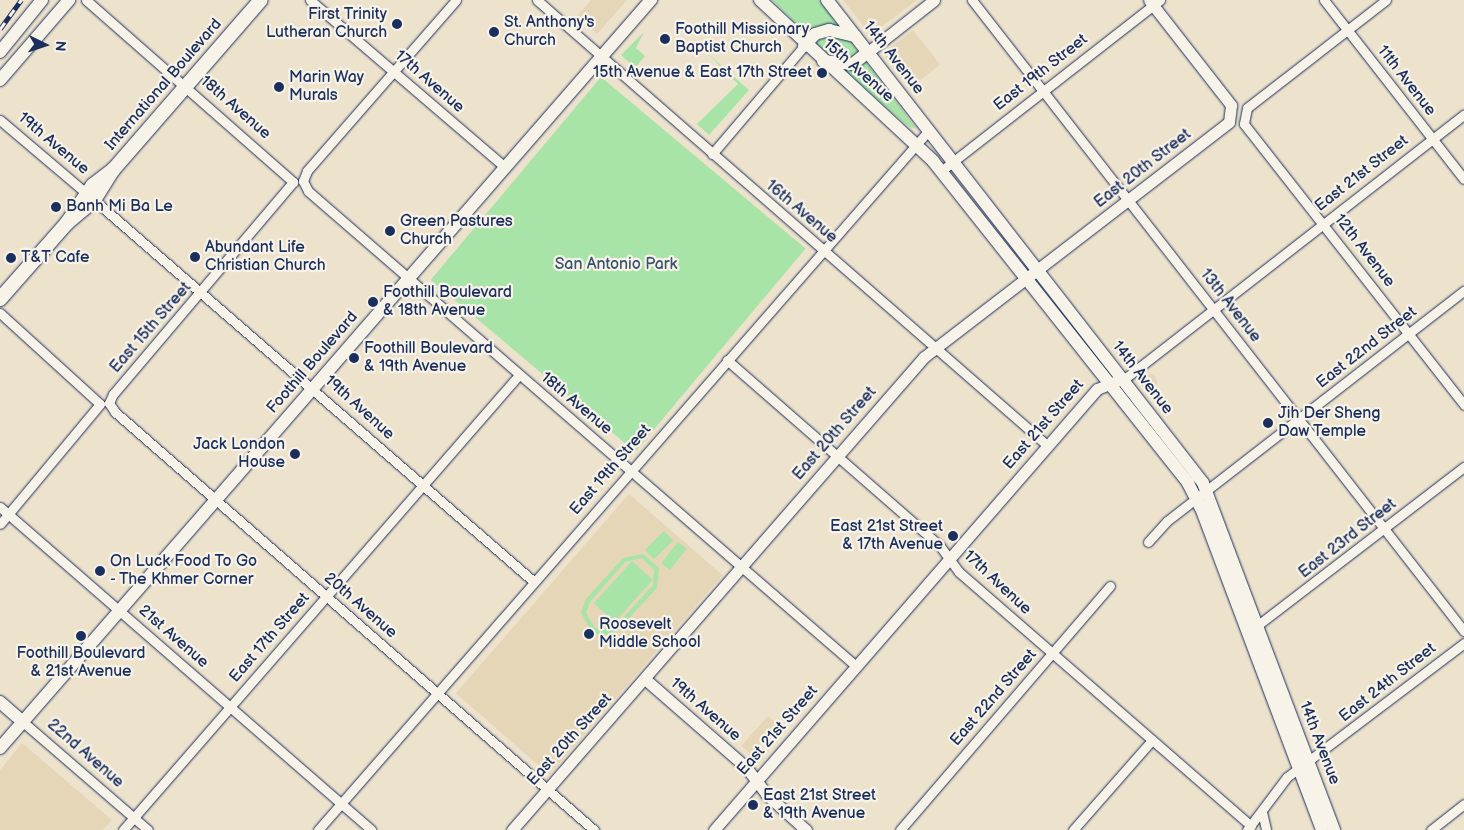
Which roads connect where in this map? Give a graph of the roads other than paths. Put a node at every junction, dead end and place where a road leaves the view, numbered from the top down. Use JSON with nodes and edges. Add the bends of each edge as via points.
{"nodes":[{"id":1,"x":42,"y":0,"type":"edge"},
{"id":2,"x":69,"y":0,"type":"edge"},
{"id":3,"x":86,"y":0,"type":"edge"},
{"id":4,"x":261,"y":0,"type":"edge"},
{"id":5,"x":310,"y":0,"type":"edge"},
{"id":6,"x":456,"y":0,"type":"edge"},
{"id":7,"x":537,"y":0,"type":"edge"},
{"id":8,"x":650,"y":0,"type":"edge"},
{"id":9,"x":760,"y":0,"type":"edge"},
{"id":10,"x":827,"y":0,"type":"edge"},
{"id":11,"x":934,"y":0,"type":"edge"},
{"id":12,"x":972,"y":0,"type":"edge"},
{"id":13,"x":1324,"y":0,"type":"edge"},
{"id":14,"x":1386,"y":0,"type":"edge"},
{"id":15,"x":1154,"y":2,"type":"edge"},
{"id":16,"x":1347,"y":30,"type":"junction"},
{"id":17,"x":856,"y":36,"type":"junction"},
{"id":18,"x":804,"y":46,"type":"junction"},
{"id":19,"x":0,"y":52,"type":"edge"},
{"id":20,"x":868,"y":52,"type":"junction"},
{"id":21,"x":602,"y":56,"type":"junction"},
{"id":22,"x":821,"y":60,"type":"junction"},
{"id":23,"x":394,"y":72,"type":"junction"},
{"id":24,"x":0,"y":80,"type":"edge"},
{"id":25,"x":186,"y":86,"type":"junction"},
{"id":26,"x":1044,"y":90,"type":"junction"},
{"id":27,"x":1238,"y":115,"type":"junction"},
{"id":28,"x":1464,"y":115,"type":"edge"},
{"id":29,"x":0,"y":120,"type":"edge"},
{"id":30,"x":929,"y":130,"type":"junction"},
{"id":31,"x":1433,"y":140,"type":"junction"},
{"id":32,"x":916,"y":142,"type":"junction"},
{"id":33,"x":712,"y":154,"type":"junction"},
{"id":34,"x":952,"y":162,"type":"junction"},
{"id":35,"x":504,"y":167,"type":"junction"},
{"id":36,"x":941,"y":171,"type":"junction"},
{"id":37,"x":1464,"y":179,"type":"edge"},
{"id":38,"x":298,"y":182,"type":"junction"},
{"id":39,"x":90,"y":196,"type":"junction"},
{"id":40,"x":1129,"y":201,"type":"junction"},
{"id":41,"x":1324,"y":225,"type":"junction"},
{"id":42,"x":823,"y":249,"type":"junction"},
{"id":43,"x":1034,"y":274,"type":"junction"},
{"id":44,"x":408,"y":278,"type":"junction"},
{"id":45,"x":1464,"y":291,"type":"edge"},
{"id":46,"x":201,"y":293,"type":"junction"},
{"id":47,"x":0,"y":300,"type":"edge"},
{"id":48,"x":1214,"y":310,"type":"junction"},
{"id":49,"x":0,"y":313,"type":"edge"},
{"id":50,"x":1408,"y":334,"type":"junction"},
{"id":51,"x":936,"y":349,"type":"junction"},
{"id":52,"x":726,"y":360,"type":"junction"},
{"id":53,"x":519,"y":375,"type":"junction"},
{"id":54,"x":1123,"y":380,"type":"junction"},
{"id":55,"x":1110,"y":382,"type":"junction"},
{"id":56,"x":312,"y":388,"type":"junction"},
{"id":57,"x":105,"y":404,"type":"junction"},
{"id":58,"x":1464,"y":405,"type":"edge"},
{"id":59,"x":1299,"y":420,"type":"junction"},
{"id":60,"x":1048,"y":446,"type":"junction"},
{"id":61,"x":837,"y":458,"type":"junction"},
{"id":62,"x":1464,"y":467,"type":"edge"},
{"id":63,"x":630,"y":470,"type":"junction"},
{"id":64,"x":423,"y":486,"type":"junction"},
{"id":65,"x":1202,"y":495,"type":"junction"},
{"id":66,"x":216,"y":500,"type":"junction"},
{"id":67,"x":0,"y":507,"type":"edge"},
{"id":68,"x":8,"y":514,"type":"junction"},
{"id":69,"x":0,"y":524,"type":"edge"},
{"id":70,"x":1385,"y":529,"type":"junction"},
{"id":71,"x":1148,"y":542,"type":"dead end"},
{"id":72,"x":950,"y":559,"type":"junction"},
{"id":73,"x":741,"y":567,"type":"junction"},
{"id":74,"x":533,"y":582,"type":"junction"},
{"id":75,"x":1110,"y":586,"type":"dead end"},
{"id":76,"x":326,"y":596,"type":"junction"},
{"id":77,"x":119,"y":610,"type":"junction"},
{"id":78,"x":1253,"y":629,"type":"junction"},
{"id":79,"x":1464,"y":630,"type":"edge"},
{"id":80,"x":1464,"y":643,"type":"edge"},
{"id":81,"x":1052,"y":653,"type":"junction"},
{"id":82,"x":856,"y":666,"type":"junction"},
{"id":83,"x":645,"y":679,"type":"junction"},
{"id":84,"x":437,"y":693,"type":"junction"},
{"id":85,"x":0,"y":702,"type":"edge"},
{"id":86,"x":230,"y":707,"type":"junction"},
{"id":87,"x":22,"y":722,"type":"junction"},
{"id":88,"x":1152,"y":740,"type":"junction"},
{"id":89,"x":0,"y":748,"type":"edge"},
{"id":90,"x":1304,"y":766,"type":"junction"},
{"id":91,"x":756,"y":781,"type":"junction"},
{"id":92,"x":547,"y":790,"type":"junction"},
{"id":93,"x":340,"y":804,"type":"junction"},
{"id":94,"x":1464,"y":804,"type":"edge"},
{"id":95,"x":1262,"y":812,"type":"junction"},
{"id":96,"x":134,"y":818,"type":"junction"},
{"id":97,"x":1249,"y":828,"type":"edge"},
{"id":98,"x":123,"y":830,"type":"edge"},
{"id":99,"x":148,"y":830,"type":"edge"},
{"id":100,"x":318,"y":830,"type":"edge"},
{"id":101,"x":370,"y":830,"type":"edge"},
{"id":102,"x":512,"y":830,"type":"edge"},
{"id":103,"x":594,"y":830,"type":"edge"},
{"id":104,"x":714,"y":830,"type":"edge"},
{"id":105,"x":806,"y":830,"type":"edge"},
{"id":106,"x":900,"y":830,"type":"edge"},
{"id":107,"x":1073,"y":830,"type":"edge"},
{"id":108,"x":1266,"y":830,"type":"edge"},
{"id":109,"x":1322,"y":830,"type":"edge"},
{"id":110,"x":1334,"y":830,"type":"edge"},
{"id":111,"x":1431,"y":830,"type":"edge"}],
"edges":[{"from":1,"to":19,"type":"main road"},
{"from":2,"to":24,"type":"main road"},
{"from":3,"to":25,"type":"street","name":"18th Avenue"},
{"from":4,"to":25,"type":"main road","name":"International Boulevard"},
{"from":5,"to":23,"type":"street","name":"17th Avenue"},
{"from":6,"to":23,"type":"street","name":"East 15th Street"},
{"from":7,"to":21,"type":"street","name":"16th Avenue"},
{"from":8,"to":21,"type":"main road","name":"Foothill Boulevard"},
{"from":9,"to":18,"type":"main road","name":"15th Avenue"},
{"from":10,"to":17,"type":"main road","name":"14th Avenue"},
{"from":11,"to":20,"type":"street"},
{"from":12,"to":26,"type":"street","name":"13th Avenue"},
{"from":13,"to":16,"type":"street","name":"11th Avenue"},
{"from":14,"to":16,"type":"street","name":"East 20th Street"},
{"from":15,"to":26,"type":"street","name":"East 19th Street"},
{"from":15,"to":27,"type":"street","name":"12th Avenue"},
{"from":16,"to":27,"type":"street","name":"East 20th Street"},
{"from":16,"to":31,"type":"street","name":"11th Avenue"},
{"from":17,"to":18,"type":"main road","via":[[829,30],[815,34]]},
{"from":17,"to":20,"type":"main road","name":"14th Avenue"},
{"from":18,"to":22,"type":"main road","name":"15th Avenue"},
{"from":18,"to":33,"type":"street"},
{"from":20,"to":22,"type":"main road","via":[[853,64]]},
{"from":20,"to":30,"type":"main road","name":"14th Avenue"},
{"from":21,"to":33,"type":"street","name":"16th Avenue"},
{"from":21,"to":35,"type":"main road","name":"Foothill Boulevard"},
{"from":22,"to":32,"type":"main road","name":"15th Avenue"},
{"from":23,"to":35,"type":"street","name":"17th Avenue"},
{"from":23,"to":38,"type":"street","name":"East 15th Street"},
{"from":25,"to":38,"type":"street","name":"18th Avenue"},
{"from":25,"to":39,"type":"main road","name":"International Boulevard"},
{"from":26,"to":34,"type":"street","name":"East 19th Street"},
{"from":26,"to":40,"type":"street","name":"13th Avenue"},
{"from":27,"to":40,"type":"street","name":"East 20th Street"},
{"from":27,"to":41,"type":"street","name":"12th Avenue"},
{"from":28,"to":31,"type":"street","name":"East 21st Street"},
{"from":29,"to":39,"type":"street","name":"19th Avenue"},
{"from":30,"to":32,"type":"street","name":"East 19th Street"},
{"from":30,"to":34,"type":"main road","name":"14th Avenue"},
{"from":31,"to":37,"type":"street","name":"11th Avenue"},
{"from":31,"to":41,"type":"street","name":"East 21st Street"},
{"from":32,"to":36,"type":"main road","name":"14th Avenue"},
{"from":32,"to":42,"type":"street","name":"East 19th Street"},
{"from":33,"to":42,"type":"street","name":"16th Avenue"},
{"from":34,"to":36,"type":"street","name":"East 19th Street"},
{"from":34,"to":43,"type":"main road","name":"14th Avenue"},
{"from":35,"to":44,"type":"main road","name":"Foothill Boulevard"},
{"from":36,"to":43,"type":"main road","name":"14th Avenue"},
{"from":38,"to":44,"type":"street","name":"18th Avenue"},
{"from":38,"to":46,"type":"street","name":"East 15th Street"},
{"from":39,"to":46,"type":"street","name":"19th Avenue"},
{"from":39,"to":47,"type":"main road","name":"International Boulevard"},
{"from":40,"to":43,"type":"street","name":"East 20th Street"},
{"from":40,"to":48,"type":"street","name":"13th Avenue"},
{"from":41,"to":48,"type":"street","name":"East 21st Street"},
{"from":41,"to":50,"type":"street","name":"12th Avenue"},
{"from":42,"to":51,"type":"street","name":"16th Avenue"},
{"from":42,"to":52,"type":"street","name":"East 19th Street"},
{"from":43,"to":51,"type":"street","name":"East 20th Street"},
{"from":43,"to":54,"type":"main road","name":"14th Avenue"},
{"from":43,"to":55,"type":"main road","name":"14th Avenue"},
{"from":44,"to":53,"type":"street","name":"18th Avenue"},
{"from":44,"to":56,"type":"main road","name":"Foothill Boulevard"},
{"from":45,"to":50,"type":"street","name":"East 22nd Street"},
{"from":46,"to":56,"type":"street","name":"19th Avenue"},
{"from":46,"to":57,"type":"street","name":"East 15th Street"},
{"from":48,"to":54,"type":"street","name":"East 21st Street"},
{"from":48,"to":59,"type":"street","name":"13th Avenue"},
{"from":49,"to":57,"type":"street","name":"20th Avenue"},
{"from":50,"to":58,"type":"street","name":"12th Avenue"},
{"from":50,"to":59,"type":"street","name":"East 22nd Street"},
{"from":51,"to":60,"type":"street","name":"16th Avenue"},
{"from":51,"to":61,"type":"street","name":"East 20th Street","via":[[924,357]]},
{"from":52,"to":61,"type":"street","name":"17th Avenue"},
{"from":52,"to":63,"type":"street","name":"East 19th Street"},
{"from":53,"to":63,"type":"street","name":"18th Avenue"},
{"from":53,"to":64,"type":"street","name":"East 17th Street"},
{"from":54,"to":55,"type":"street","name":"East 21st Street"},
{"from":54,"to":65,"type":"main road","name":"14th Avenue"},
{"from":55,"to":60,"type":"street","name":"East 21st Street","via":[[1097,389]]},
{"from":55,"to":65,"type":"main road","name":"14th Avenue"},
{"from":56,"to":64,"type":"street","name":"19th Avenue"},
{"from":56,"to":66,"type":"main road","name":"Foothill Boulevard"},
{"from":57,"to":66,"type":"street","name":"20th Avenue"},
{"from":57,"to":68,"type":"street","name":"East 15th Street"},
{"from":59,"to":65,"type":"street","name":"East 22nd Street"},
{"from":59,"to":70,"type":"street","name":"13th Avenue"},
{"from":60,"to":72,"type":"street","name":"East 21st Street"},
{"from":61,"to":72,"type":"street","name":"17th Avenue","via":[[940,546]]},
{"from":61,"to":73,"type":"street","name":"East 20th Street"},
{"from":62,"to":70,"type":"street","name":"East 23rd Street"},
{"from":63,"to":73,"type":"street","name":"18th Avenue"},
{"from":63,"to":74,"type":"street","name":"East 19th Street"},
{"from":64,"to":74,"type":"street","name":"19th Avenue"},
{"from":64,"to":76,"type":"street","name":"East 17th Street"},
{"from":65,"to":71,"type":"street","name":"East 22nd Street"},
{"from":65,"to":78,"type":"main road","name":"14th Avenue"},
{"from":66,"to":76,"type":"street","name":"20th Avenue"},
{"from":66,"to":77,"type":"main road","name":"Foothill Boulevard"},
{"from":67,"to":68,"type":"street","name":"21st Avenue"},
{"from":68,"to":69,"type":"street","name":"East 15th Street"},
{"from":68,"to":77,"type":"street","name":"21st Avenue"},
{"from":70,"to":78,"type":"street","name":"East 23rd Street"},
{"from":70,"to":79,"type":"street","name":"13th Avenue"},
{"from":72,"to":81,"type":"street","name":"17th Avenue"},
{"from":72,"to":82,"type":"street","name":"East 21st Street"},
{"from":73,"to":82,"type":"street","name":"18th Avenue"},
{"from":73,"to":83,"type":"street","name":"East 20th Street"},
{"from":74,"to":84,"type":"street","name":"East 19th Street"},
{"from":75,"to":81,"type":"street","name":"East 22nd Street"},
{"from":76,"to":84,"type":"street","name":"20th Avenue"},
{"from":76,"to":86,"type":"street","name":"East 17th Street"},
{"from":77,"to":86,"type":"street","name":"21st Avenue"},
{"from":77,"to":87,"type":"main road","name":"Foothill Boulevard"},
{"from":78,"to":90,"type":"main road","name":"14th Avenue"},
{"from":80,"to":90,"type":"street","name":"East 24th Street"},
{"from":81,"to":88,"type":"street","name":"17th Avenue"},
{"from":81,"to":106,"type":"street","name":"East 22nd Street"},
{"from":82,"to":91,"type":"street","name":"East 21st Street"},
{"from":83,"to":91,"type":"street","name":"19th Avenue","via":[[746,767]]},
{"from":83,"to":92,"type":"street","name":"East 20th Street"},
{"from":84,"to":92,"type":"street","name":"20th Avenue"},
{"from":84,"to":93,"type":"street","name":"East 19th Street"},
{"from":85,"to":87,"type":"main road","name":"22nd Avenue"},
{"from":86,"to":93,"type":"street","name":"21st Avenue"},
{"from":86,"to":96,"type":"street","name":"East 17th Street"},
{"from":87,"to":89,"type":"main road","name":"Foothill Boulevard"},
{"from":87,"to":96,"type":"street","name":"22nd Avenue"},
{"from":88,"to":97,"type":"street","name":"17th Avenue"},
{"from":88,"to":107,"type":"street"},
{"from":90,"to":95,"type":"street","name":"East 24th Street","via":[[1284,779]]},
{"from":90,"to":109,"type":"main road","name":"14th Avenue"},
{"from":90,"to":110,"type":"main road","name":"14th Avenue"},
{"from":91,"to":104,"type":"street","name":"East 21st Street"},
{"from":91,"to":105,"type":"street","name":"19th Avenue"},
{"from":92,"to":102,"type":"street","name":"East 20th Street"},
{"from":92,"to":103,"type":"street","name":"20th Avenue"},
{"from":93,"to":100,"type":"street","name":"East 19th Street"},
{"from":93,"to":101,"type":"street","name":"21st Avenue"},
{"from":94,"to":111,"type":"street"},
{"from":95,"to":97,"type":"street","name":"East 24th Street"},
{"from":95,"to":108,"type":"street"},
{"from":96,"to":98,"type":"street","name":"East 17th Street"},
{"from":96,"to":99,"type":"street","name":"22nd Avenue"}]}
